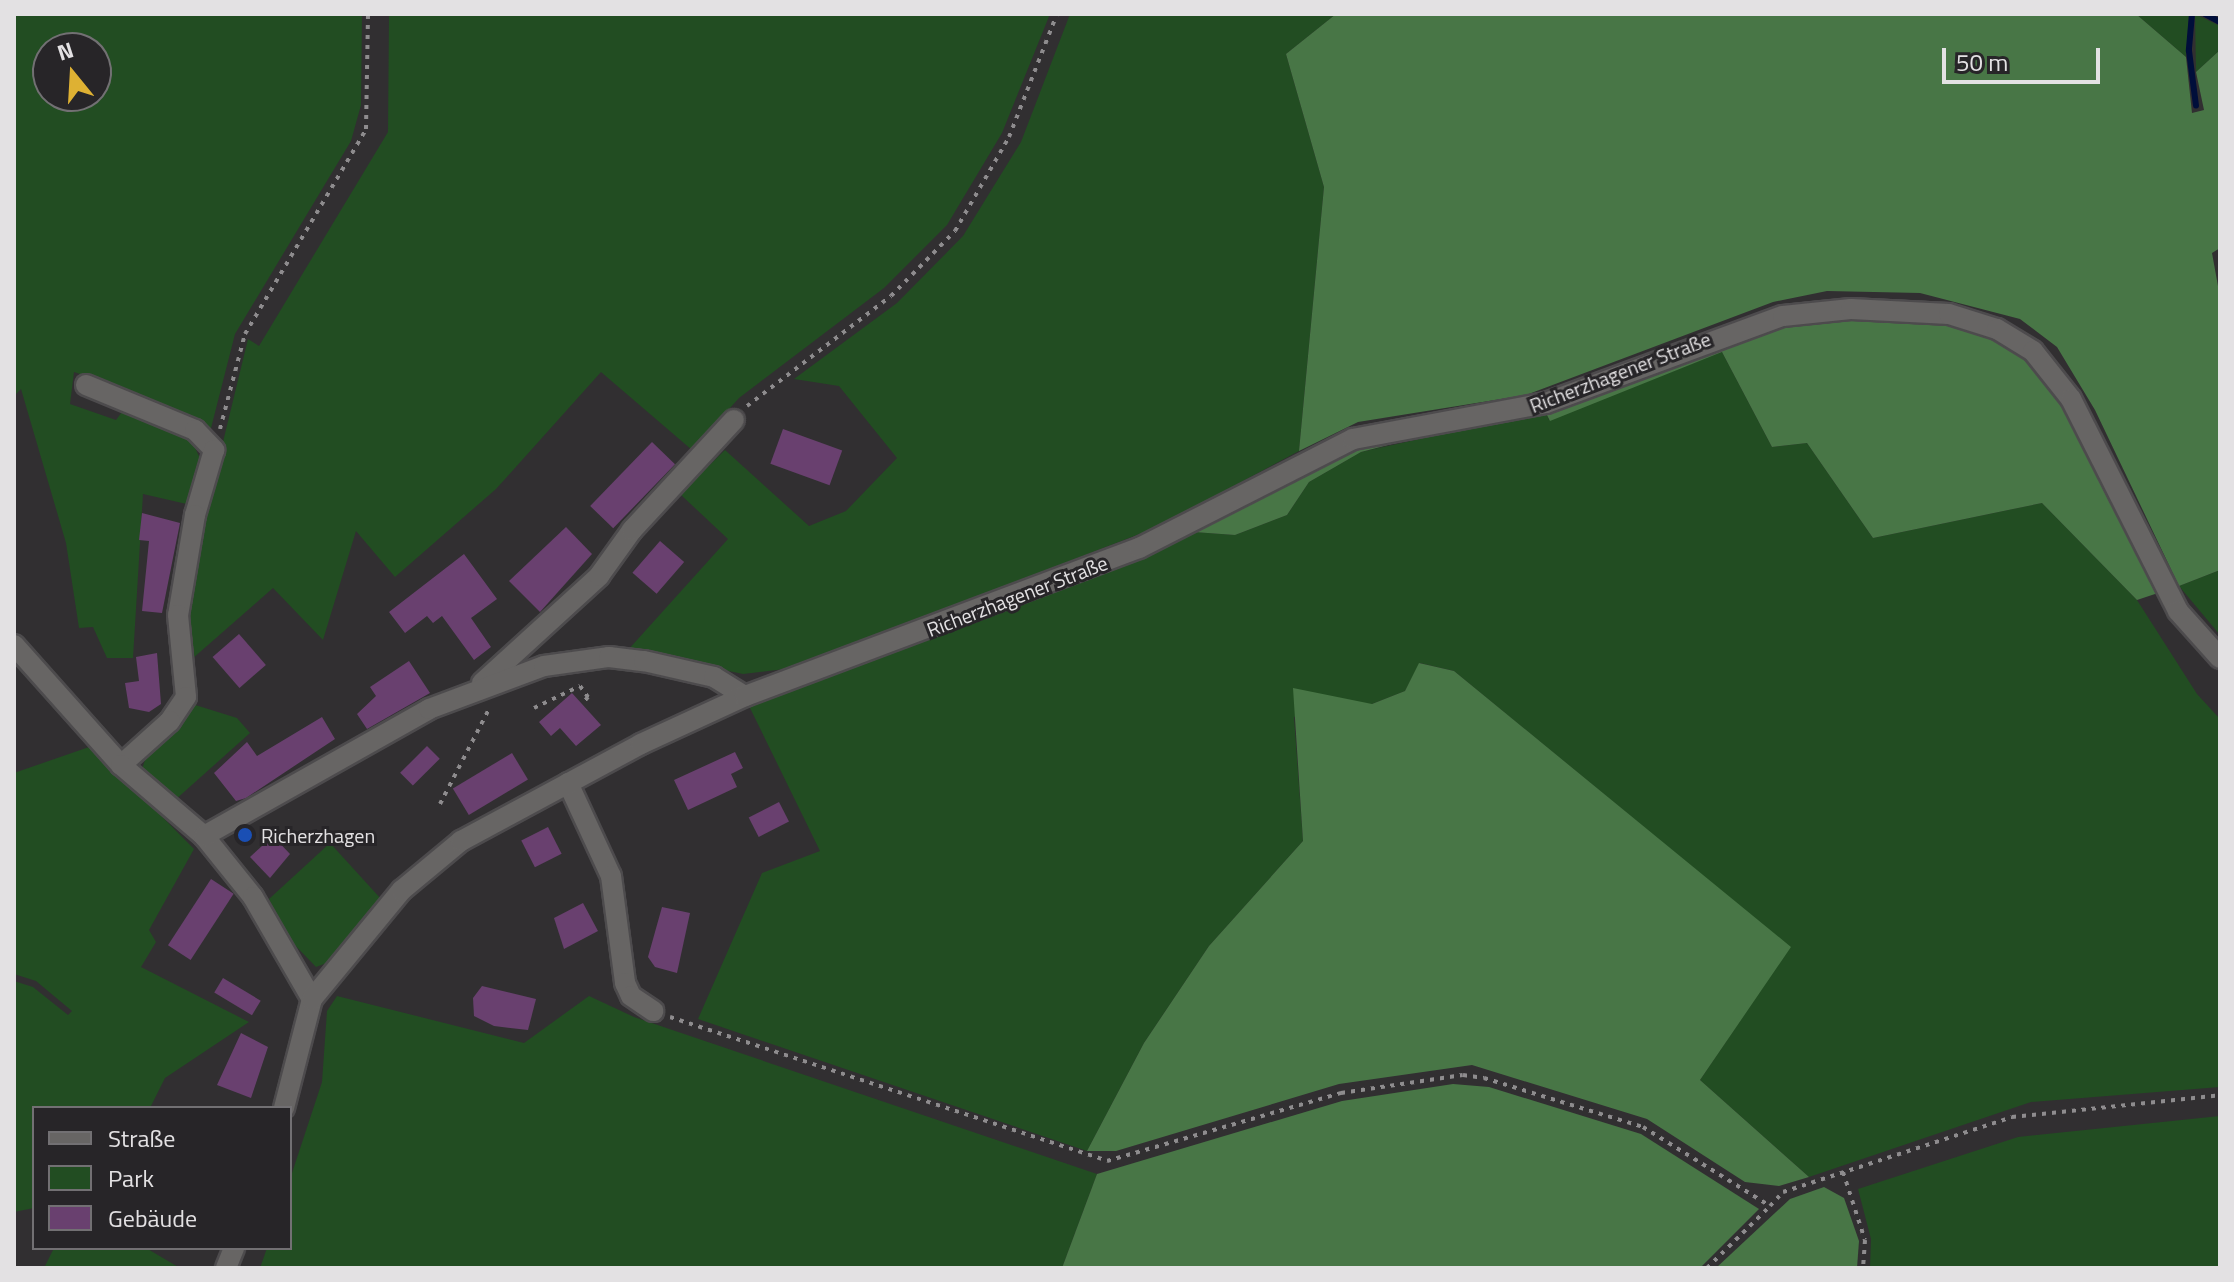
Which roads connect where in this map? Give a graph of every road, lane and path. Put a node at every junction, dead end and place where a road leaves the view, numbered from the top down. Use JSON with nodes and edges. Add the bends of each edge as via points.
{"nodes":[{"id":1,"x":368,"y":14,"type":"edge"},
{"id":2,"x":1057,"y":14,"type":"edge"},
{"id":3,"x":86,"y":385,"type":"dead end"},
{"id":4,"x":734,"y":420,"type":"joint"},
{"id":5,"x":214,"y":450,"type":"junction"},
{"id":6,"x":14,"y":645,"type":"edge"},
{"id":7,"x":2220,"y":658,"type":"edge"},
{"id":8,"x":502,"y":680,"type":"junction"},
{"id":9,"x":476,"y":688,"type":"junction"},
{"id":10,"x":745,"y":696,"type":"junction"},
{"id":11,"x":582,"y":704,"type":"dead end"},
{"id":12,"x":534,"y":708,"type":"dead end"},
{"id":13,"x":121,"y":765,"type":"junction"},
{"id":14,"x":568,"y":783,"type":"junction"},
{"id":15,"x":440,"y":804,"type":"dead end"},
{"id":16,"x":204,"y":836,"type":"junction"},
{"id":17,"x":312,"y":999,"type":"junction"},
{"id":18,"x":653,"y":1011,"type":"joint"},
{"id":19,"x":2220,"y":1095,"type":"edge"},
{"id":20,"x":285,"y":1106,"type":"edge"},
{"id":21,"x":1843,"y":1172,"type":"junction"},
{"id":22,"x":1770,"y":1206,"type":"junction"},
{"id":23,"x":1707,"y":1268,"type":"edge"},
{"id":24,"x":1863,"y":1268,"type":"edge"}],
"edges":[{"from":1,"to":5,"type":"path","via":[[366,129],[245,334]]},
{"from":2,"to":4,"type":"path","via":[[1009,137],[955,231],[891,296],[798,363]]},
{"from":3,"to":5,"type":"street","via":[[195,430]]},
{"from":4,"to":9,"type":"street","via":[[632,530],[599,576]]},
{"from":5,"to":13,"type":"street","via":[[195,515],[178,615],[186,697],[170,721]]},
{"from":6,"to":13,"type":"street"},
{"from":7,"to":10,"type":"street","name":"Richerzhagener Straße","via":[[2178,611],[2076,407],[2043,361],[2008,335],[1959,317],[1842,309],[1738,329],[1546,403],[1353,439],[1129,553]]},
{"from":8,"to":9,"type":"street"},
{"from":8,"to":10,"type":"street","via":[[544,666],[609,657],[714,677]]},
{"from":8,"to":15,"type":"path"},
{"from":9,"to":16,"type":"street","via":[[410,718]]},
{"from":10,"to":14,"type":"street"},
{"from":11,"to":12,"type":"path","via":[[588,697],[580,686]]},
{"from":13,"to":16,"type":"street"},
{"from":14,"to":17,"type":"street","via":[[429,863]]},
{"from":14,"to":18,"type":"street","via":[[611,876],[625,983],[631,996]]},
{"from":16,"to":17,"type":"street","via":[[253,897]]},
{"from":17,"to":20,"type":"street"},
{"from":18,"to":22,"type":"path","via":[[1107,1161],[1341,1093],[1463,1075],[1484,1078],[1643,1127]]},
{"from":19,"to":21,"type":"path","via":[[2035,1112]]},
{"from":21,"to":22,"type":"path","via":[[1783,1192]]},
{"from":21,"to":24,"type":"path","via":[[1865,1240]]},
{"from":22,"to":23,"type":"path"}]}
